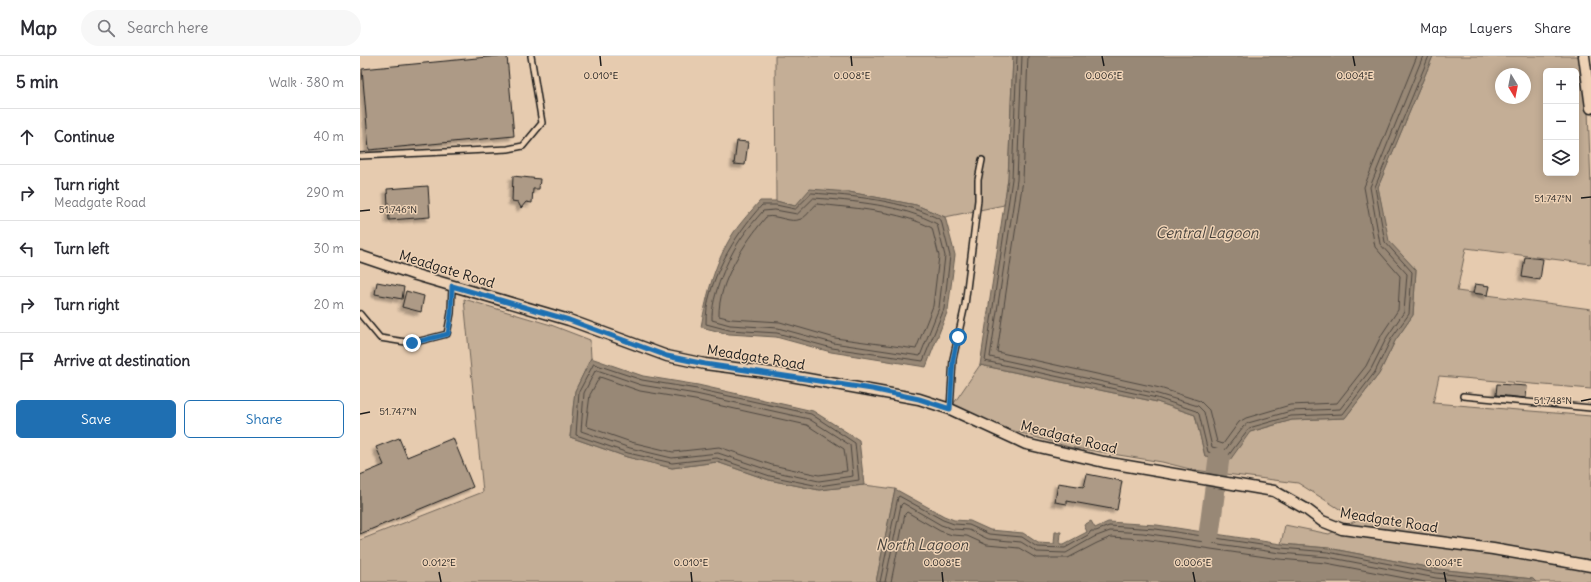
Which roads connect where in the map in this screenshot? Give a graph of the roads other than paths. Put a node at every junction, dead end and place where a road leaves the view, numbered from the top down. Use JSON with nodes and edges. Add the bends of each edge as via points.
{"nodes":[{"id":1,"x":531,"y":56,"type":"edge"},
{"id":2,"x":1584,"y":56,"type":"edge"},
{"id":3,"x":1591,"y":108,"type":"edge"},
{"id":4,"x":360,"y":156,"type":"edge"},
{"id":5,"x":982,"y":160,"type":"dead end"},
{"id":6,"x":360,"y":256,"type":"edge"},
{"id":7,"x":452,"y":286,"type":"junction"},
{"id":8,"x":360,"y":314,"type":"edge"},
{"id":9,"x":1463,"y":396,"type":"dead end"},
{"id":10,"x":1591,"y":408,"type":"edge"},
{"id":11,"x":950,"y":409,"type":"junction"},
{"id":12,"x":1591,"y":566,"type":"edge"}],
"edges":[{"from":1,"to":4,"type":"lane","via":[[542,123],[523,146],[438,154]]},
{"from":2,"to":3,"type":"street"},
{"from":5,"to":11,"type":"lane","via":[[965,305],[953,359]]},
{"from":6,"to":7,"type":"street","name":"Meadgate Road"},
{"from":7,"to":8,"type":"lane","via":[[448,334],[412,343],[380,338]]},
{"from":7,"to":11,"type":"street","name":"Meadgate Road","via":[[569,320],[667,356],[872,389]]},
{"from":9,"to":10,"type":"lane"},
{"from":11,"to":12,"type":"street","name":"Meadgate Road","via":[[1026,444],[1104,462],[1274,491],[1322,521],[1342,529],[1493,549]]}]}
